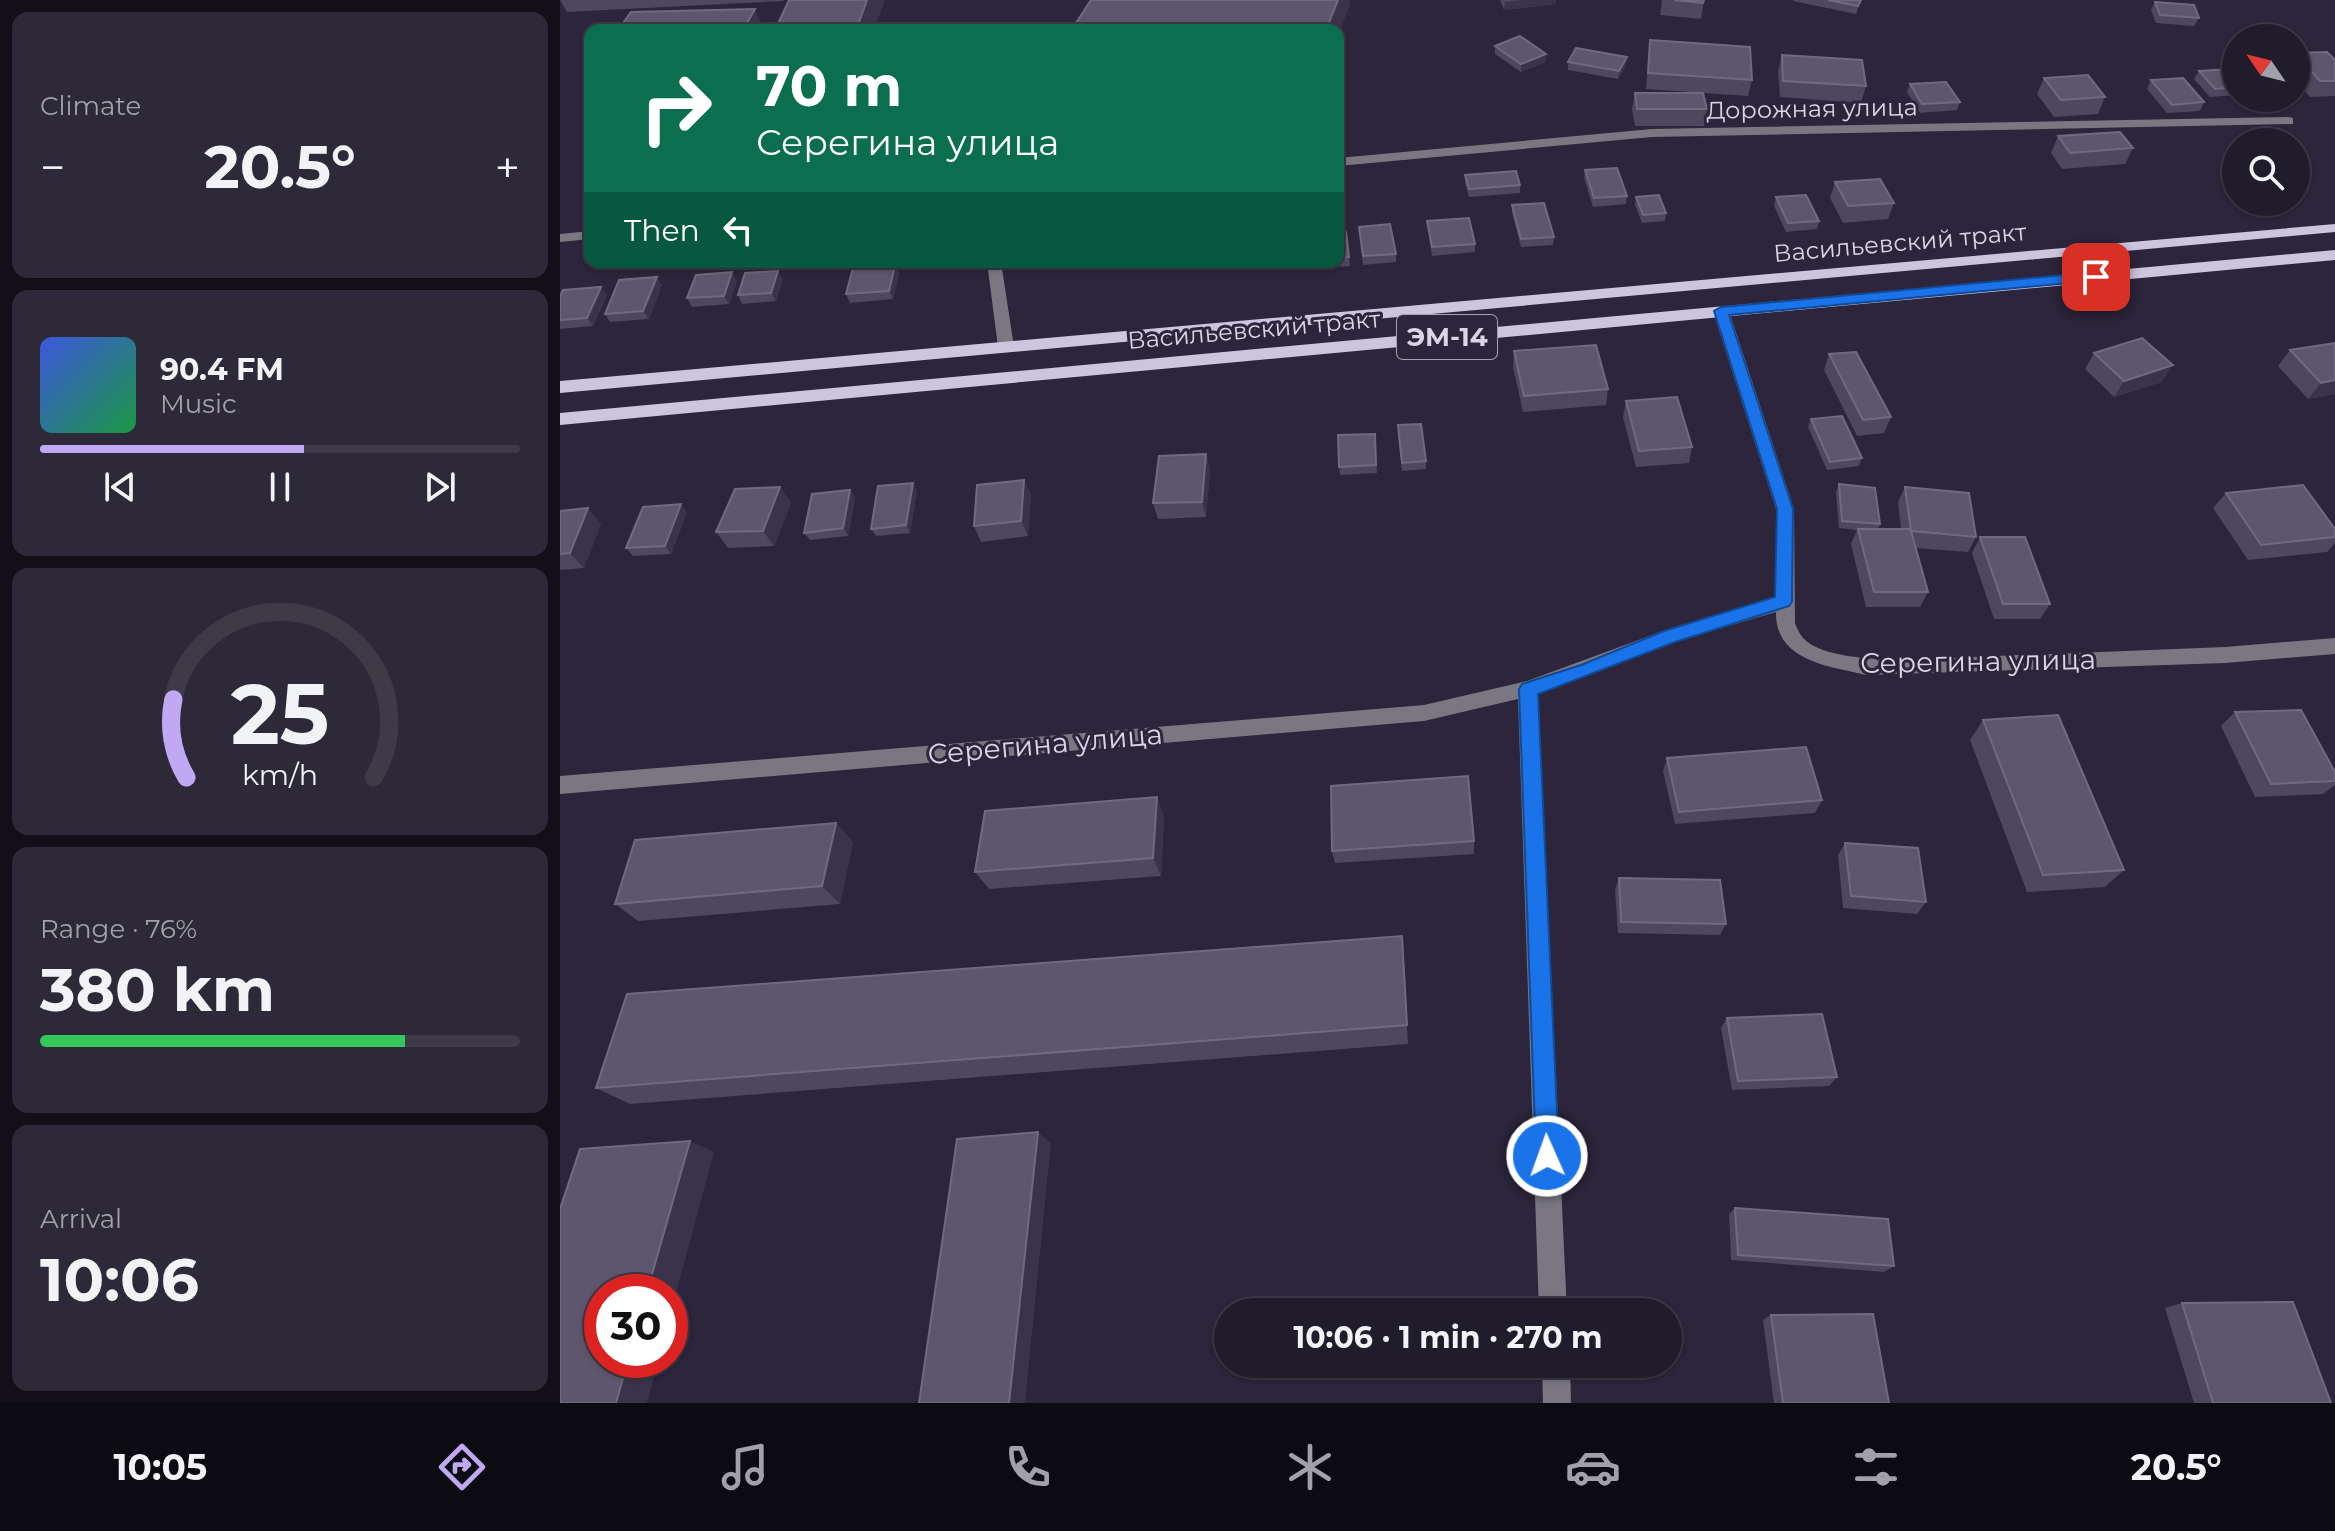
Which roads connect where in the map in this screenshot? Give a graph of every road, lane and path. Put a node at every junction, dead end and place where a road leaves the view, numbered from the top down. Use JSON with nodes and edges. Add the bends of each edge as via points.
{"nodes":[{"id":1,"x":2288,"y":121,"type":"dead end"},
{"id":2,"x":1344,"y":161,"type":"edge"},
{"id":3,"x":2335,"y":228,"type":"edge"},
{"id":4,"x":584,"y":236,"type":"edge"},
{"id":5,"x":560,"y":238,"type":"edge"},
{"id":6,"x":2335,"y":255,"type":"edge"},
{"id":7,"x":995,"y":268,"type":"edge"},
{"id":8,"x":1721,"y":311,"type":"junction"},
{"id":9,"x":1006,"y":347,"type":"junction"},
{"id":10,"x":560,"y":387,"type":"edge"},
{"id":11,"x":560,"y":419,"type":"edge"},
{"id":12,"x":1783,"y":602,"type":"junction"},
{"id":13,"x":2335,"y":646,"type":"edge"},
{"id":14,"x":1528,"y":689,"type":"junction"},
{"id":15,"x":560,"y":785,"type":"edge"},
{"id":16,"x":1552,"y":1298,"type":"edge"},
{"id":17,"x":1556,"y":1378,"type":"edge"},
{"id":18,"x":1557,"y":1403,"type":"edge"}],
"edges":[{"from":1,"to":2,"type":"street","name":"Дорожная улица","via":[[1652,133]]},
{"from":3,"to":9,"type":"main road","name":"Васильевский тракт","number":"ЭМ-14"},
{"from":4,"to":5,"type":"street"},
{"from":6,"to":8,"type":"main road","name":"Васильевский тракт","number":"ЭМ-14"},
{"from":7,"to":9,"type":"street"},
{"from":8,"to":11,"type":"main road","name":"Васильевский тракт","number":"ЭМ-14"},
{"from":8,"to":12,"type":"street","via":[[1785,509]]},
{"from":9,"to":10,"type":"main road","name":"Васильевский тракт","number":"ЭМ-14"},
{"from":12,"to":13,"type":"street","name":"Серегина улица","via":[[1785,623],[1796,644],[1812,654],[1866,667],[2225,655]]},
{"from":12,"to":14,"type":"street","name":"Серегина улица","via":[[1670,636]]},
{"from":14,"to":15,"type":"street","name":"Серегина улица","via":[[1424,713]]},
{"from":14,"to":16,"type":"street"},
{"from":17,"to":18,"type":"street"}]}
